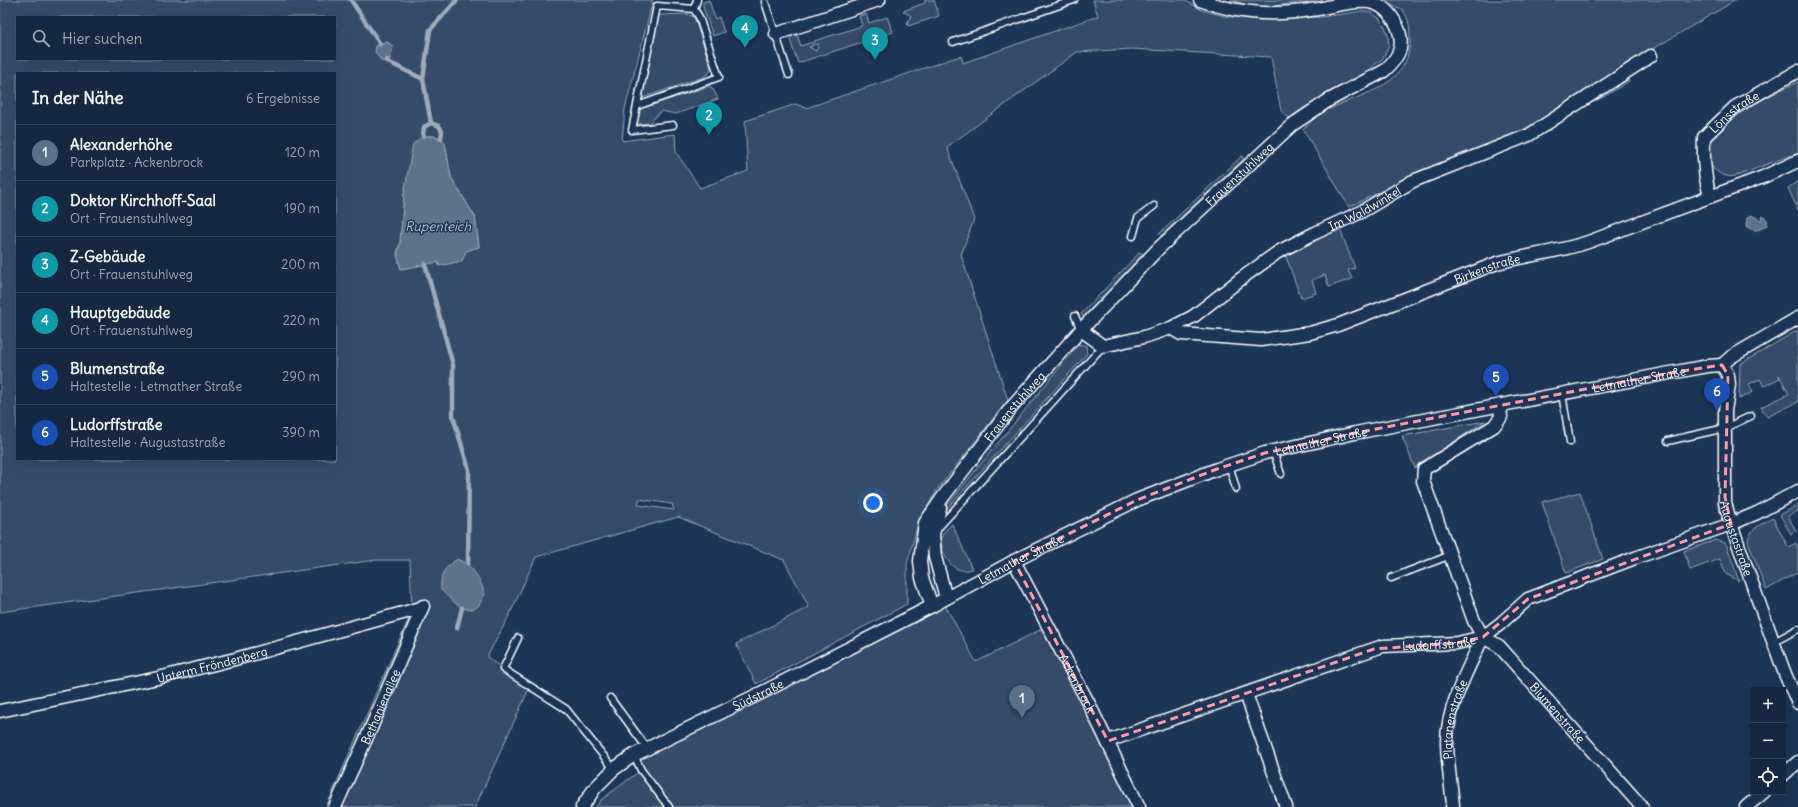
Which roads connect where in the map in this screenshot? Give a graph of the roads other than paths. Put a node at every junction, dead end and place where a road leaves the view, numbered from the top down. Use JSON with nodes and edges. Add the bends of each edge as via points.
{"nodes":[{"id":1,"x":689,"y":0,"type":"edge"},
{"id":2,"x":697,"y":0,"type":"edge"},
{"id":3,"x":879,"y":0,"type":"edge"},
{"id":4,"x":1074,"y":0,"type":"edge"},
{"id":5,"x":1200,"y":0,"type":"edge"},
{"id":6,"x":765,"y":2,"type":"dead end"},
{"id":7,"x":691,"y":8,"type":"junction"},
{"id":8,"x":776,"y":34,"type":"junction"},
{"id":9,"x":953,"y":42,"type":"dead end"},
{"id":10,"x":1651,"y":56,"type":"dead end"},
{"id":11,"x":1798,"y":72,"type":"edge"},
{"id":12,"x":789,"y":75,"type":"dead end"},
{"id":13,"x":637,"y":106,"type":"junction"},
{"id":14,"x":673,"y":125,"type":"dead end"},
{"id":15,"x":1798,"y":161,"type":"edge"},
{"id":16,"x":1710,"y":196,"type":"junction"},
{"id":17,"x":1154,"y":206,"type":"dead end"},
{"id":18,"x":1133,"y":236,"type":"dead end"},
{"id":19,"x":1075,"y":316,"type":"dead end"},
{"id":20,"x":1798,"y":318,"type":"edge"},
{"id":21,"x":1172,"y":328,"type":"junction"},
{"id":22,"x":1081,"y":330,"type":"junction"},
{"id":23,"x":1103,"y":346,"type":"junction"},
{"id":24,"x":1722,"y":365,"type":"junction"},
{"id":25,"x":1562,"y":394,"type":"junction"},
{"id":26,"x":1500,"y":405,"type":"junction"},
{"id":27,"x":1751,"y":416,"type":"dead end"},
{"id":28,"x":1725,"y":428,"type":"junction"},
{"id":29,"x":1668,"y":441,"type":"dead end"},
{"id":30,"x":1570,"y":442,"type":"dead end"},
{"id":31,"x":1273,"y":451,"type":"junction"},
{"id":32,"x":1229,"y":464,"type":"junction"},
{"id":33,"x":1281,"y":474,"type":"dead end"},
{"id":34,"x":1236,"y":489,"type":"dead end"},
{"id":35,"x":1798,"y":491,"type":"edge"},
{"id":36,"x":943,"y":497,"type":"junction"},
{"id":37,"x":1731,"y":524,"type":"junction"},
{"id":38,"x":933,"y":534,"type":"junction"},
{"id":39,"x":1451,"y":555,"type":"junction"},
{"id":40,"x":1014,"y":561,"type":"junction"},
{"id":41,"x":1391,"y":578,"type":"dead end"},
{"id":42,"x":946,"y":598,"type":"junction"},
{"id":43,"x":932,"y":606,"type":"junction"},
{"id":44,"x":422,"y":607,"type":"joint"},
{"id":45,"x":1798,"y":629,"type":"edge"},
{"id":46,"x":1483,"y":637,"type":"junction"},
{"id":47,"x":518,"y":638,"type":"dead end"},
{"id":48,"x":1774,"y":642,"type":"junction"},
{"id":49,"x":1246,"y":694,"type":"junction"},
{"id":50,"x":610,"y":698,"type":"dead end"},
{"id":51,"x":1798,"y":703,"type":"edge"},
{"id":52,"x":0,"y":711,"type":"edge"},
{"id":53,"x":1108,"y":741,"type":"junction"},
{"id":54,"x":647,"y":748,"type":"junction"},
{"id":55,"x":634,"y":755,"type":"junction"},
{"id":56,"x":1798,"y":762,"type":"edge"},
{"id":57,"x":614,"y":769,"type":"junction"},
{"id":58,"x":1786,"y":772,"type":"edge"},
{"id":59,"x":1760,"y":795,"type":"edge"},
{"id":60,"x":335,"y":807,"type":"edge"},
{"id":61,"x":582,"y":807,"type":"edge"},
{"id":62,"x":669,"y":807,"type":"edge"},
{"id":63,"x":1139,"y":807,"type":"edge"},
{"id":64,"x":1286,"y":807,"type":"edge"},
{"id":65,"x":1452,"y":807,"type":"edge"},
{"id":66,"x":1642,"y":807,"type":"edge"},
{"id":67,"x":1746,"y":807,"type":"edge"}],
"edges":[{"from":1,"to":7,"type":"lane"},
{"from":2,"to":7,"type":"lane"},
{"from":3,"to":8,"type":"street"},
{"from":4,"to":9,"type":"lane"},
{"from":5,"to":22,"type":"street","name":"Frauenstuhlweg","via":[[1241,12],[1267,13],[1370,2],[1388,13],[1396,24],[1400,35],[1400,50],[1384,71],[1329,100],[1292,125],[1159,248]]},
{"from":6,"to":8,"type":"lane"},
{"from":7,"to":13,"type":"lane","via":[[657,6]]},
{"from":7,"to":13,"type":"lane","via":[[699,17],[719,77]]},
{"from":8,"to":12,"type":"lane"},
{"from":10,"to":21,"type":"street","name":"Im Waldwinkel","via":[[1528,135],[1413,181],[1359,213],[1278,252],[1194,316]]},
{"from":11,"to":16,"type":"street","name":"Lönsstraße","via":[[1735,107],[1704,138],[1703,161]]},
{"from":13,"to":14,"type":"lane","via":[[632,130]]},
{"from":15,"to":16,"type":"street","name":"Birkenstraße"},
{"from":16,"to":21,"type":"street","name":"Birkenstraße","via":[[1566,250],[1496,263],[1338,325],[1310,333],[1261,340],[1181,334]]},
{"from":17,"to":18,"type":"lane","via":[[1138,218]]},
{"from":19,"to":22,"type":"lane"},
{"from":20,"to":24,"type":"street","via":[[1731,357]]},
{"from":21,"to":23,"type":"street","name":"Im Waldwinkel"},
{"from":22,"to":23,"type":"street"},
{"from":22,"to":36,"type":"street","name":"Frauenstuhlweg","via":[[1011,408]]},
{"from":23,"to":38,"type":"lane","name":"Frauenstuhlweg"},
{"from":24,"to":25,"type":"street","name":"Letmather Straße"},
{"from":24,"to":28,"type":"street","name":"Augustastraße","via":[[1728,375]]},
{"from":25,"to":26,"type":"street","name":"Letmather Straße"},
{"from":25,"to":30,"type":"lane"},
{"from":26,"to":31,"type":"street","name":"Letmather Straße"},
{"from":26,"to":39,"type":"street","via":[[1500,417],[1494,426],[1424,469],[1423,481]]},
{"from":27,"to":28,"type":"lane"},
{"from":28,"to":29,"type":"lane"},
{"from":28,"to":37,"type":"street","name":"Augustastraße","via":[[1725,503]]},
{"from":31,"to":32,"type":"street","name":"Letmather Straße"},
{"from":31,"to":33,"type":"lane"},
{"from":32,"to":34,"type":"lane"},
{"from":32,"to":40,"type":"street","name":"Letmather Straße","via":[[1138,500]]},
{"from":35,"to":37,"type":"street","name":"Ludorffstraße","via":[[1758,513]]},
{"from":36,"to":38,"type":"street","name":"Frauenstuhlweg"},
{"from":36,"to":43,"type":"street","name":"Frauenstuhlweg","via":[[925,523],[920,561],[922,578]]},
{"from":37,"to":46,"type":"street","name":"Ludorffstraße","via":[[1528,599]]},
{"from":37,"to":48,"type":"street","name":"Augustastraße"},
{"from":38,"to":42,"type":"street","name":"Frauenstuhlweg","via":[[935,558]]},
{"from":39,"to":41,"type":"lane"},
{"from":39,"to":46,"type":"street","via":[[1474,621]]},
{"from":40,"to":42,"type":"street","name":"Letmather Straße"},
{"from":40,"to":53,"type":"street","name":"Ackenbrock"},
{"from":42,"to":43,"type":"street","name":"Südstraße"},
{"from":43,"to":54,"type":"street","name":"Südstraße"},
{"from":44,"to":52,"type":"street","name":"Unterm Fröndenberg","via":[[158,678]]},
{"from":44,"to":60,"type":"street","name":"Bethanienallee"},
{"from":45,"to":48,"type":"lane"},
{"from":46,"to":49,"type":"street","name":"Ludorffstraße","via":[[1457,643],[1374,648]]},
{"from":46,"to":65,"type":"street","name":"Platanenstraße","via":[[1459,687],[1446,739]]},
{"from":46,"to":66,"type":"street","name":"Blumenstraße","via":[[1499,646]]},
{"from":47,"to":57,"type":"lane","via":[[503,669],[566,709]]},
{"from":48,"to":51,"type":"street","name":"Augustastraße"},
{"from":49,"to":53,"type":"street","name":"Ludorffstraße"},
{"from":49,"to":64,"type":"street"},
{"from":50,"to":54,"type":"lane"},
{"from":53,"to":63,"type":"street","name":"Ackenbrock"},
{"from":54,"to":55,"type":"street","name":"Südstraße"},
{"from":55,"to":57,"type":"street","name":"Südstraße"},
{"from":55,"to":62,"type":"lane","via":[[641,770]]},
{"from":56,"to":58,"type":"street"},
{"from":57,"to":61,"type":"street","name":"Südstraße","via":[[595,788]]},
{"from":59,"to":67,"type":"street"}]}
